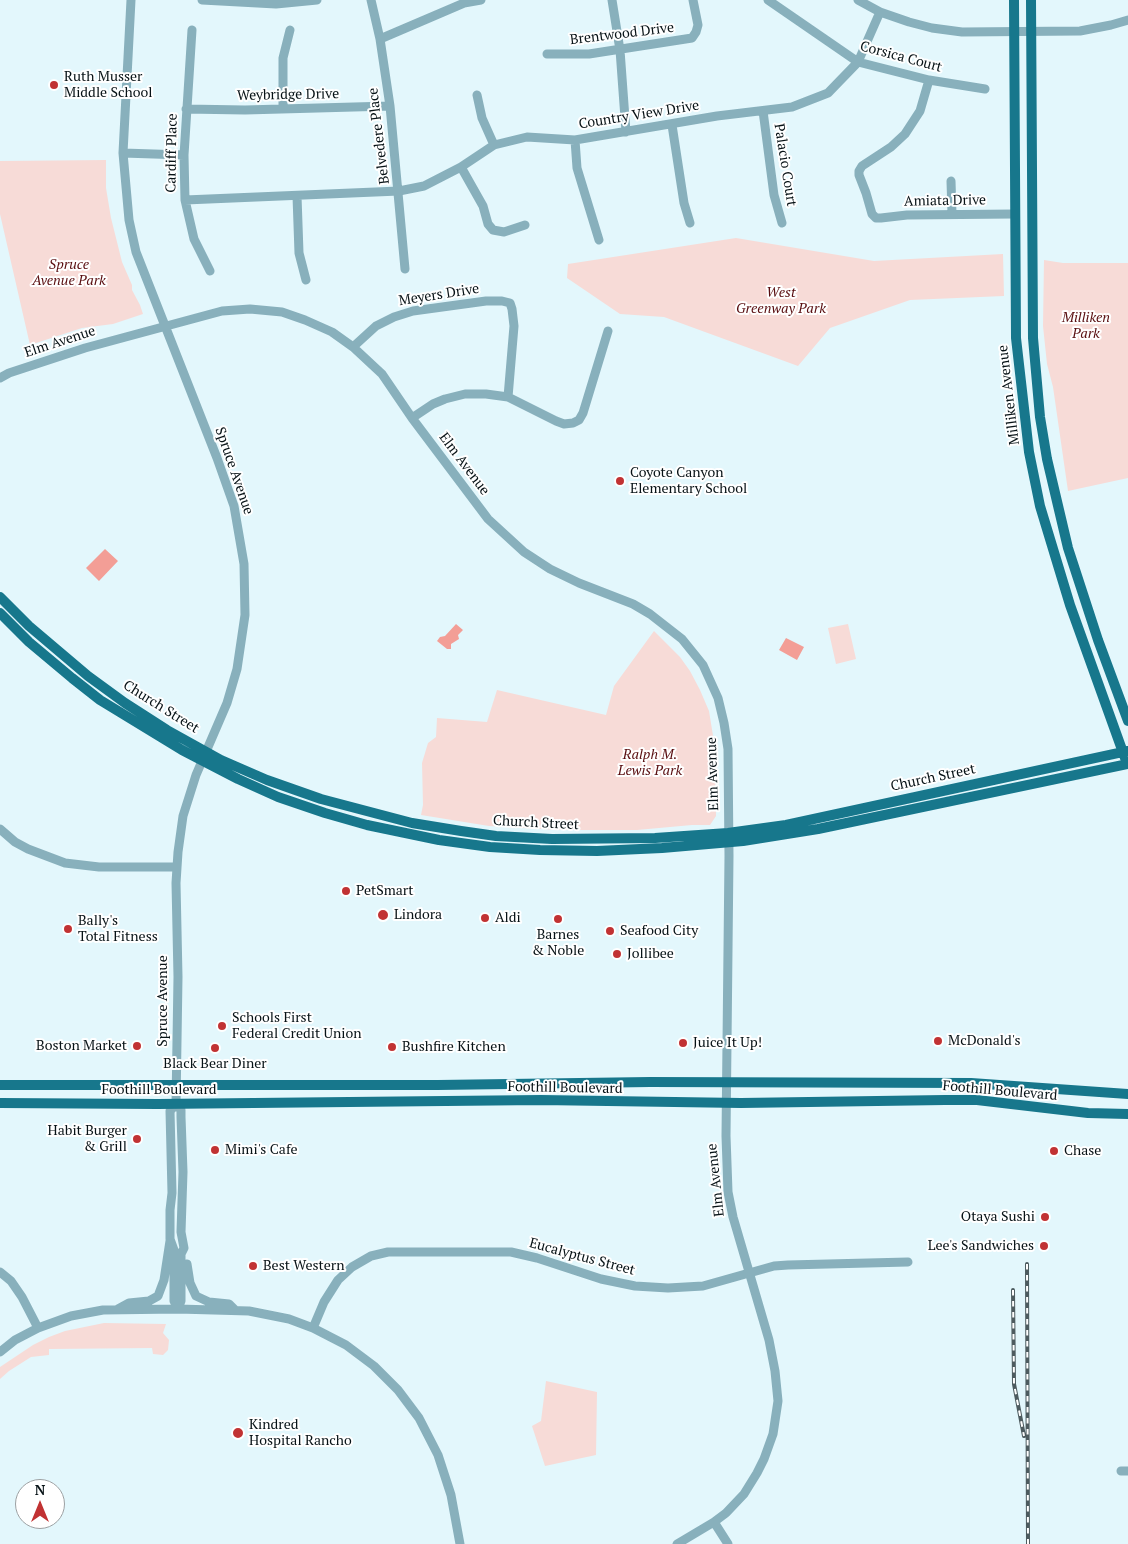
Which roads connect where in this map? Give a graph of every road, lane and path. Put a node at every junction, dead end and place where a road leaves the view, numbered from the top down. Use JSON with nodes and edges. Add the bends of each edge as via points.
{"nodes":[{"id":1,"x":131,"y":0,"type":"edge"},
{"id":2,"x":202,"y":0,"type":"edge"},
{"id":3,"x":317,"y":0,"type":"edge"},
{"id":4,"x":371,"y":0,"type":"edge"},
{"id":5,"x":481,"y":0,"type":"edge"},
{"id":6,"x":612,"y":0,"type":"edge"},
{"id":7,"x":693,"y":0,"type":"edge"},
{"id":8,"x":768,"y":0,"type":"edge"},
{"id":9,"x":858,"y":0,"type":"edge"},
{"id":10,"x":1014,"y":0,"type":"edge"},
{"id":11,"x":1031,"y":0,"type":"edge"},
{"id":12,"x":880,"y":12,"type":"junction"},
{"id":13,"x":1128,"y":20,"type":"edge"},
{"id":14,"x":192,"y":30,"type":"dead end"},
{"id":15,"x":290,"y":30,"type":"dead end"},
{"id":16,"x":1014,"y":32,"type":"junction"},
{"id":17,"x":1031,"y":32,"type":"junction"},
{"id":18,"x":380,"y":39,"type":"junction"},
{"id":19,"x":620,"y":50,"type":"junction"},
{"id":20,"x":547,"y":54,"type":"dead end"},
{"id":21,"x":858,"y":62,"type":"junction"},
{"id":22,"x":929,"y":80,"type":"junction"},
{"id":23,"x":985,"y":89,"type":"dead end"},
{"id":24,"x":477,"y":95,"type":"dead end"},
{"id":25,"x":390,"y":106,"type":"junction"},
{"id":26,"x":283,"y":108,"type":"junction"},
{"id":27,"x":186,"y":109,"type":"junction"},
{"id":28,"x":763,"y":111,"type":"junction"},
{"id":29,"x":672,"y":125,"type":"junction"},
{"id":30,"x":626,"y":132,"type":"junction"},
{"id":31,"x":575,"y":140,"type":"junction"},
{"id":32,"x":494,"y":145,"type":"junction"},
{"id":33,"x":123,"y":153,"type":"junction"},
{"id":34,"x":184,"y":155,"type":"junction"},
{"id":35,"x":460,"y":167,"type":"junction"},
{"id":36,"x":951,"y":181,"type":"dead end"},
{"id":37,"x":399,"y":191,"type":"junction"},
{"id":38,"x":296,"y":196,"type":"junction"},
{"id":39,"x":185,"y":200,"type":"junction"},
{"id":40,"x":952,"y":214,"type":"junction"},
{"id":41,"x":1014,"y":214,"type":"junction"},
{"id":42,"x":690,"y":222,"type":"dead end"},
{"id":43,"x":782,"y":223,"type":"dead end"},
{"id":44,"x":525,"y":225,"type":"dead end"},
{"id":45,"x":599,"y":240,"type":"dead end"},
{"id":46,"x":405,"y":269,"type":"dead end"},
{"id":47,"x":210,"y":271,"type":"dead end"},
{"id":48,"x":306,"y":280,"type":"dead end"},
{"id":49,"x":164,"y":326,"type":"junction"},
{"id":50,"x":608,"y":331,"type":"dead end"},
{"id":51,"x":353,"y":347,"type":"junction"},
{"id":52,"x":0,"y":378,"type":"edge"},
{"id":53,"x":508,"y":397,"type":"junction"},
{"id":54,"x":412,"y":418,"type":"junction"},
{"id":55,"x":0,"y":597,"type":"edge"},
{"id":56,"x":0,"y":613,"type":"edge"},
{"id":57,"x":1128,"y":720,"type":"edge"},
{"id":58,"x":206,"y":751,"type":"junction"},
{"id":59,"x":1126,"y":751,"type":"edge"},
{"id":60,"x":201,"y":761,"type":"junction"},
{"id":61,"x":1128,"y":767,"type":"edge"},
{"id":62,"x":412,"y":823,"type":"junction"},
{"id":63,"x":0,"y":829,"type":"edge"},
{"id":64,"x":409,"y":834,"type":"junction"},
{"id":65,"x":728,"y":838,"type":"junction"},
{"id":66,"x":176,"y":867,"type":"junction"},
{"id":67,"x":727,"y":1082,"type":"junction"},
{"id":68,"x":0,"y":1084,"type":"edge"},
{"id":69,"x":176,"y":1084,"type":"junction"},
{"id":70,"x":1128,"y":1094,"type":"edge"},
{"id":71,"x":0,"y":1103,"type":"edge"},
{"id":72,"x":727,"y":1103,"type":"junction"},
{"id":73,"x":176,"y":1104,"type":"junction"},
{"id":74,"x":1128,"y":1114,"type":"edge"},
{"id":75,"x":170,"y":1239,"type":"junction"},
{"id":76,"x":184,"y":1248,"type":"junction"},
{"id":77,"x":908,"y":1262,"type":"dead end"},
{"id":78,"x":0,"y":1272,"type":"edge"},
{"id":79,"x":749,"y":1274,"type":"junction"},
{"id":80,"x":178,"y":1309,"type":"junction"},
{"id":81,"x":118,"y":1310,"type":"junction"},
{"id":82,"x":235,"y":1310,"type":"junction"},
{"id":83,"x":38,"y":1328,"type":"junction"},
{"id":84,"x":313,"y":1328,"type":"junction"},
{"id":85,"x":0,"y":1352,"type":"edge"},
{"id":86,"x":714,"y":1522,"type":"junction"},
{"id":87,"x":460,"y":1544,"type":"edge"},
{"id":88,"x":677,"y":1544,"type":"edge"},
{"id":89,"x":728,"y":1544,"type":"edge"}],
"edges":[{"from":1,"to":33,"type":"street","name":"Spruce Avenue"},
{"from":2,"to":3,"type":"street","via":[[276,4]]},
{"from":4,"to":18,"type":"street","name":"Belvedere Place"},
{"from":5,"to":18,"type":"street","via":[[464,3]]},
{"from":6,"to":19,"type":"street"},
{"from":7,"to":19,"type":"street","name":"Brentwood Drive","via":[[698,24],[692,38]]},
{"from":8,"to":21,"type":"street","name":"Corsica Court"},
{"from":9,"to":12,"type":"street"},
{"from":10,"to":16,"type":"main road","name":"Milliken Avenue"},
{"from":11,"to":17,"type":"main road","name":"Milliken Avenue"},
{"from":12,"to":16,"type":"street","via":[[932,28],[962,32]]},
{"from":12,"to":21,"type":"street","name":"Country View Drive"},
{"from":13,"to":17,"type":"street","via":[[1080,31]]},
{"from":14,"to":27,"type":"street","name":"Cardiff Place"},
{"from":15,"to":26,"type":"street","via":[[283,58]]},
{"from":16,"to":17,"type":"street"},
{"from":16,"to":41,"type":"main road","name":"Milliken Avenue"},
{"from":17,"to":57,"type":"main road","name":"Milliken Avenue","via":[[1033,338],[1040,417],[1068,548]]},
{"from":18,"to":25,"type":"street","name":"Belvedere Place"},
{"from":19,"to":20,"type":"street","name":"Brentwood Drive"},
{"from":19,"to":30,"type":"street"},
{"from":21,"to":22,"type":"street","name":"Corsica Court"},
{"from":21,"to":28,"type":"street","name":"Country View Drive","via":[[828,93],[792,107]]},
{"from":22,"to":23,"type":"street","name":"Corsica Court"},
{"from":22,"to":40,"type":"street","name":"Amiata Drive","via":[[920,111],[905,134],[862,166],[859,175],[876,218]]},
{"from":24,"to":32,"type":"street","via":[[482,118]]},
{"from":25,"to":26,"type":"street","name":"Weybridge Drive"},
{"from":25,"to":37,"type":"street","name":"Belvedere Place"},
{"from":26,"to":27,"type":"street","name":"Weybridge Drive"},
{"from":27,"to":34,"type":"street","name":"Cardiff Place"},
{"from":28,"to":29,"type":"street","name":"Country View Drive"},
{"from":28,"to":43,"type":"street","name":"Palacio Court","via":[[774,195]]},
{"from":29,"to":30,"type":"street","name":"Country View Drive"},
{"from":29,"to":42,"type":"street"},
{"from":30,"to":31,"type":"street","name":"Country View Drive"},
{"from":31,"to":32,"type":"street","name":"Country View Drive","via":[[527,137]]},
{"from":31,"to":45,"type":"street","via":[[577,168]]},
{"from":32,"to":35,"type":"street","name":"Country View Drive"},
{"from":33,"to":34,"type":"street"},
{"from":33,"to":49,"type":"street","name":"Spruce Avenue","via":[[131,234]]},
{"from":34,"to":39,"type":"street","name":"Cardiff Place"},
{"from":35,"to":37,"type":"street","name":"Country View Drive","via":[[424,186]]},
{"from":35,"to":44,"type":"street","via":[[493,230],[504,232]]},
{"from":36,"to":40,"type":"street"},
{"from":37,"to":38,"type":"street","name":"Country View Drive"},
{"from":37,"to":46,"type":"street","name":"Belvedere Place"},
{"from":38,"to":39,"type":"street","name":"Country View Drive"},
{"from":38,"to":48,"type":"street","via":[[299,253]]},
{"from":39,"to":47,"type":"street","name":"Cardiff Place","via":[[194,239]]},
{"from":40,"to":41,"type":"street","name":"Amiata Drive"},
{"from":41,"to":59,"type":"main road","name":"Milliken Avenue","via":[[1017,356],[1029,452],[1040,506],[1070,606]]},
{"from":49,"to":51,"type":"street","name":"Elm Avenue","via":[[222,311],[250,308],[282,312],[305,320],[332,332]]},
{"from":49,"to":52,"type":"street","name":"Elm Avenue","via":[[85,348]]},
{"from":49,"to":58,"type":"street","name":"Spruce Avenue","via":[[234,506],[244,564],[245,615],[237,669],[227,703]]},
{"from":50,"to":53,"type":"street","via":[[579,420],[564,424]]},
{"from":51,"to":53,"type":"street","name":"Meyers Drive","via":[[376,326],[414,311],[486,301],[510,303],[514,326]]},
{"from":51,"to":54,"type":"street","name":"Elm Avenue","via":[[382,374]]},
{"from":53,"to":54,"type":"street","via":[[465,394],[432,404]]},
{"from":54,"to":65,"type":"street","name":"Elm Avenue","via":[[488,519],[524,552],[550,569],[650,614],[682,639],[703,665],[718,698],[728,749]]},
{"from":55,"to":58,"type":"main road","name":"Church Street","via":[[88,676],[167,730]]},
{"from":56,"to":60,"type":"main road","name":"Church Street","via":[[72,678],[142,727]]},
{"from":58,"to":60,"type":"street","name":"Spruce Avenue"},
{"from":58,"to":62,"type":"main road","name":"Church Street","via":[[267,780],[321,799]]},
{"from":59,"to":61,"type":"main road","name":"Milliken Avenue"},
{"from":59,"to":65,"type":"main road","name":"Church Street"},
{"from":60,"to":64,"type":"main road","name":"Church Street","via":[[278,797],[317,811]]},
{"from":60,"to":66,"type":"street","name":"Spruce Avenue","via":[[184,816]]},
{"from":61,"to":65,"type":"main road","name":"Church Street","via":[[818,829]]},
{"from":62,"to":64,"type":"main road"},
{"from":62,"to":65,"type":"main road","name":"Church Street","via":[[496,836],[552,839]]},
{"from":63,"to":66,"type":"street","via":[[28,849],[65,863]]},
{"from":64,"to":65,"type":"main road","name":"Church Street","via":[[490,847],[597,851],[644,849]]},
{"from":65,"to":67,"type":"street","name":"Elm Avenue"},
{"from":66,"to":69,"type":"street","name":"Spruce Avenue"},
{"from":67,"to":69,"type":"main road","name":"Foothill Boulevard"},
{"from":67,"to":70,"type":"main road","name":"Foothill Boulevard","via":[[988,1083]]},
{"from":67,"to":72,"type":"street","name":"Elm Avenue"},
{"from":68,"to":69,"type":"main road","name":"Foothill Boulevard"},
{"from":69,"to":73,"type":"street","name":"Spruce Avenue"},
{"from":71,"to":73,"type":"main road","name":"Foothill Boulevard"},
{"from":72,"to":73,"type":"main road","name":"Foothill Boulevard","via":[[541,1100]]},
{"from":72,"to":74,"type":"main road","name":"Foothill Boulevard","via":[[977,1100]]},
{"from":72,"to":79,"type":"street","name":"Elm Avenue","via":[[728,1192]]},
{"from":73,"to":75,"type":"street","name":"Spruce Avenue","via":[[170,1111]]},
{"from":73,"to":76,"type":"street","name":"Spruce Avenue","via":[[182,1117]]},
{"from":75,"to":80,"type":"street","name":"Spruce Avenue","via":[[174,1250],[174,1301]]},
{"from":75,"to":81,"type":"street","via":[[164,1280],[158,1296],[149,1301],[129,1303]]},
{"from":76,"to":80,"type":"street","name":"Spruce Avenue"},
{"from":76,"to":82,"type":"street","via":[[190,1283],[196,1296],[209,1302],[228,1304]]},
{"from":77,"to":79,"type":"street","name":"Eucalyptus Street","via":[[788,1264]]},
{"from":78,"to":83,"type":"street","via":[[22,1297]]},
{"from":79,"to":84,"type":"street","name":"Eucalyptus Street","via":[[703,1286],[635,1286],[511,1252],[388,1252],[371,1256],[338,1280]]},
{"from":79,"to":86,"type":"street","name":"Elm Avenue","via":[[775,1371],[776,1418],[758,1473],[744,1494]]},
{"from":80,"to":81,"type":"street"},
{"from":80,"to":82,"type":"street"},
{"from":81,"to":83,"type":"street","via":[[71,1316]]},
{"from":82,"to":84,"type":"street","via":[[289,1319]]},
{"from":83,"to":85,"type":"street"},
{"from":84,"to":87,"type":"street","via":[[346,1345],[374,1366],[419,1418],[438,1455]]},
{"from":86,"to":88,"type":"street","name":"Elm Avenue"},
{"from":86,"to":89,"type":"street"}]}
